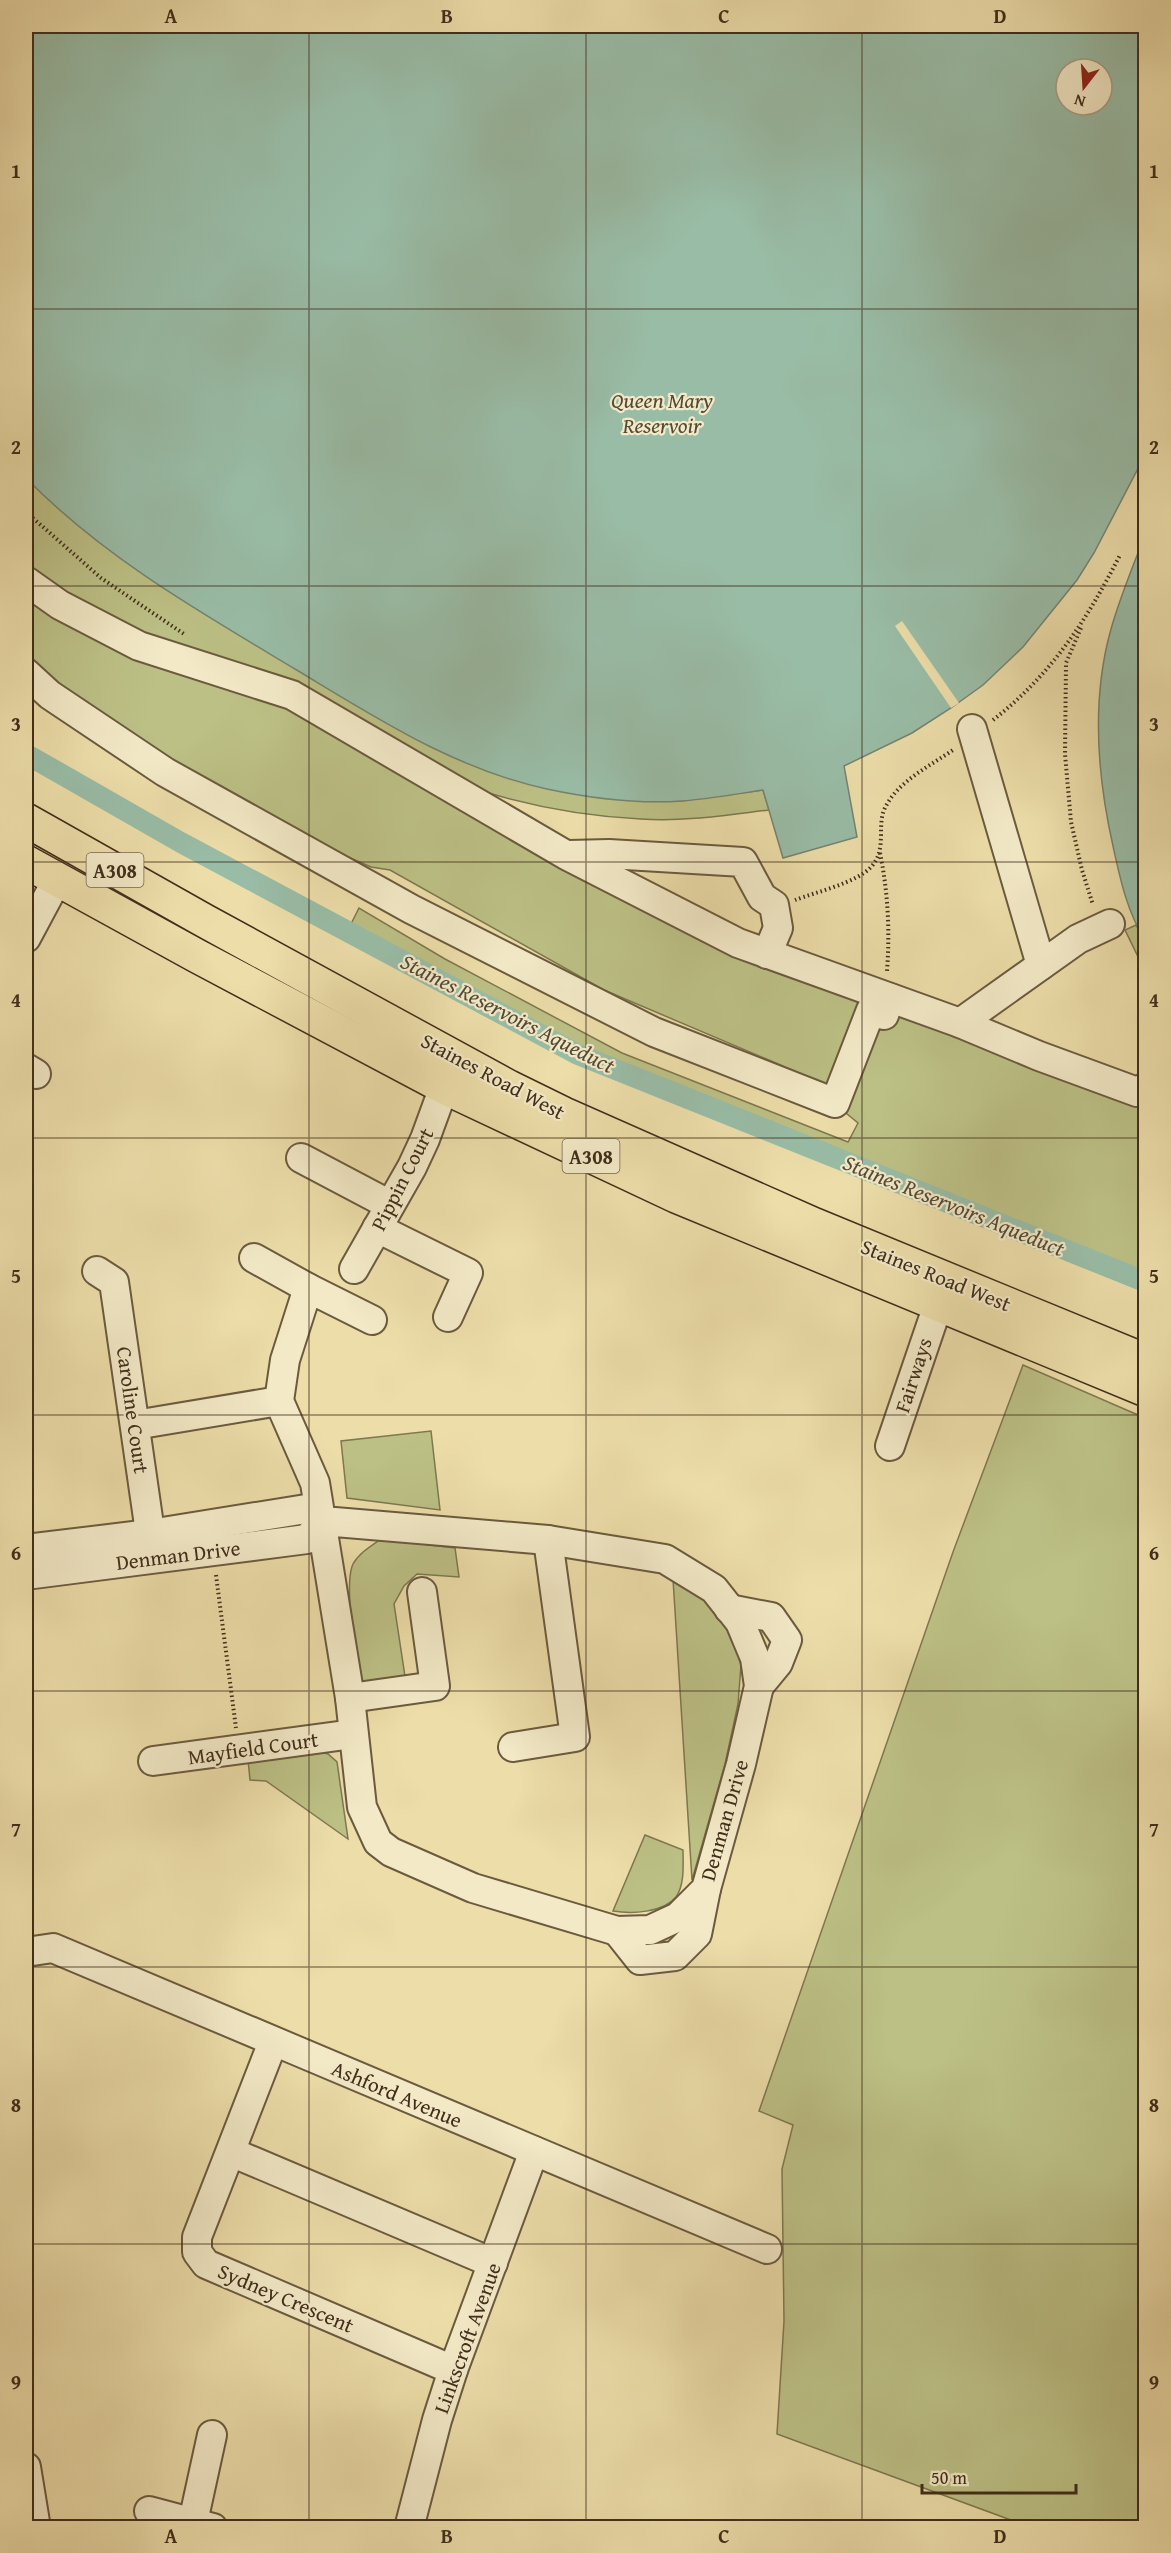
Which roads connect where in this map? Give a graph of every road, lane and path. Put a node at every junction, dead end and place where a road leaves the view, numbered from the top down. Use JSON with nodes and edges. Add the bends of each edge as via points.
{"nodes":[{"id":1,"x":26,"y":512,"type":"edge"},
{"id":2,"x":26,"y":581,"type":"edge"},
{"id":3,"x":1084,"y":619,"type":"dead end"},
{"id":4,"x":194,"y":639,"type":"dead end"},
{"id":5,"x":26,"y":673,"type":"edge"},
{"id":6,"x":972,"y":729,"type":"dead end"},
{"id":7,"x":26,"y":820,"type":"edge"},
{"id":8,"x":880,"y":852,"type":"dead end"},
{"id":9,"x":566,"y":855,"type":"junction"},
{"id":10,"x":26,"y":862,"type":"edge"},
{"id":11,"x":57,"y":880,"type":"junction"},
{"id":12,"x":1105,"y":926,"type":"joint"},
{"id":13,"x":26,"y":938,"type":"edge"},
{"id":14,"x":766,"y":954,"type":"junction"},
{"id":15,"x":1041,"y":965,"type":"junction"},
{"id":16,"x":887,"y":998,"type":"junction"},
{"id":17,"x":960,"y":1023,"type":"junction"},
{"id":18,"x":444,"y":1087,"type":"junction"},
{"id":19,"x":1146,"y":1087,"type":"edge"},
{"id":20,"x":301,"y":1158,"type":"dead end"},
{"id":21,"x":384,"y":1217,"type":"junction"},
{"id":22,"x":254,"y":1258,"type":"dead end"},
{"id":23,"x":354,"y":1269,"type":"dead end"},
{"id":24,"x":97,"y":1270,"type":"dead end"},
{"id":25,"x":308,"y":1288,"type":"junction"},
{"id":26,"x":938,"y":1305,"type":"junction"},
{"id":27,"x":448,"y":1317,"type":"dead end"},
{"id":28,"x":372,"y":1320,"type":"dead end"},
{"id":29,"x":1146,"y":1361,"type":"edge"},
{"id":30,"x":1146,"y":1390,"type":"edge"},
{"id":31,"x":279,"y":1401,"type":"junction"},
{"id":32,"x":135,"y":1425,"type":"junction"},
{"id":33,"x":889,"y":1445,"type":"dead end"},
{"id":34,"x":323,"y":1521,"type":"junction"},
{"id":35,"x":548,"y":1540,"type":"junction"},
{"id":36,"x":152,"y":1546,"type":"junction"},
{"id":37,"x":26,"y":1549,"type":"edge"},
{"id":38,"x":213,"y":1551,"type":"junction"},
{"id":39,"x":26,"y":1575,"type":"edge"},
{"id":40,"x":422,"y":1592,"type":"dead end"},
{"id":41,"x":350,"y":1698,"type":"junction"},
{"id":42,"x":353,"y":1734,"type":"junction"},
{"id":43,"x":513,"y":1747,"type":"dead end"},
{"id":44,"x":238,"y":1750,"type":"junction"},
{"id":45,"x":153,"y":1761,"type":"dead end"},
{"id":46,"x":26,"y":1952,"type":"edge"},
{"id":47,"x":273,"y":2042,"type":"junction"},
{"id":48,"x":534,"y":2151,"type":"junction"},
{"id":49,"x":231,"y":2152,"type":"junction"},
{"id":50,"x":767,"y":2249,"type":"dead end"},
{"id":51,"x":493,"y":2264,"type":"junction"},
{"id":52,"x":453,"y":2370,"type":"junction"},
{"id":53,"x":212,"y":2435,"type":"dead end"},
{"id":54,"x":26,"y":2467,"type":"edge"},
{"id":55,"x":149,"y":2511,"type":"dead end"},
{"id":56,"x":203,"y":2525,"type":"edge"},
{"id":57,"x":36,"y":2528,"type":"edge"},
{"id":58,"x":409,"y":2528,"type":"edge"}],
"edges":[{"from":1,"to":4,"type":"path","via":[[101,578]]},
{"from":2,"to":9,"type":"street","via":[[60,605],[139,646],[292,695]]},
{"from":3,"to":12,"type":"path","via":[[1066,663],[1065,754],[1071,822],[1082,870]]},
{"from":5,"to":16,"type":"street","via":[[50,695],[165,772],[411,909],[654,1032],[834,1103],[871,1010],[884,1015]]},
{"from":6,"to":15,"type":"street"},
{"from":7,"to":29,"type":"highway","name":"Staines Road West","number":"A308","via":[[564,1114],[815,1225]]},
{"from":8,"to":16,"type":"path","via":[[888,919]]},
{"from":9,"to":14,"type":"street"},
{"from":9,"to":14,"type":"street","via":[[743,862],[762,897],[774,905],[778,928]]},
{"from":10,"to":11,"type":"highway","name":"Staines Road West","number":"A308"},
{"from":11,"to":13,"type":"street"},
{"from":11,"to":18,"type":"highway","name":"Staines Road West","number":"A308"},
{"from":12,"to":15,"type":"street"},
{"from":14,"to":16,"type":"street"},
{"from":15,"to":17,"type":"street"},
{"from":16,"to":17,"type":"street"},
{"from":17,"to":19,"type":"street","via":[[1137,1092]]},
{"from":18,"to":21,"type":"street","name":"Pippin Court","via":[[425,1138]]},
{"from":18,"to":26,"type":"highway","name":"Staines Road West","number":"A308","via":[[676,1196]]},
{"from":20,"to":21,"type":"street"},
{"from":21,"to":23,"type":"street","name":"Pippin Court"},
{"from":21,"to":27,"type":"street","via":[[468,1273]]},
{"from":22,"to":25,"type":"street"},
{"from":24,"to":32,"type":"street","name":"Caroline Court","via":[[114,1282]]},
{"from":25,"to":28,"type":"street"},
{"from":25,"to":31,"type":"street","via":[[285,1360]]},
{"from":26,"to":30,"type":"highway","name":"Staines Road West","number":"A308"},
{"from":26,"to":33,"type":"street","name":"Fairways"},
{"from":31,"to":32,"type":"street"},
{"from":31,"to":34,"type":"street","via":[[315,1483]]},
{"from":32,"to":36,"type":"street","name":"Caroline Court"},
{"from":34,"to":35,"type":"street","name":"Denman Drive"},
{"from":34,"to":36,"type":"street","name":"Denman Drive","via":[[306,1509]]},
{"from":34,"to":38,"type":"street","name":"Denman Drive","via":[[307,1539]]},
{"from":34,"to":41,"type":"street","name":"Denman Drive"},
{"from":35,"to":42,"type":"street","name":"Denman Drive","via":[[665,1559],[714,1589],[740,1623],[755,1658],[759,1686],[706,1889],[678,1917],[650,1930],[617,1931],[473,1888],[391,1852],[378,1842],[362,1807]]},
{"from":35,"to":43,"type":"street","via":[[575,1737]]},
{"from":36,"to":37,"type":"street","name":"Denman Drive"},
{"from":36,"to":38,"type":"street","name":"Denman Drive"},
{"from":36,"to":39,"type":"street","name":"Denman Drive"},
{"from":38,"to":44,"type":"path"},
{"from":40,"to":41,"type":"street","via":[[435,1686]]},
{"from":41,"to":42,"type":"street","name":"Denman Drive"},
{"from":42,"to":44,"type":"street","name":"Mayfield Court"},
{"from":44,"to":45,"type":"street","name":"Mayfield Court"},
{"from":46,"to":47,"type":"street","name":"Ashford Avenue","via":[[52,1948]]},
{"from":47,"to":48,"type":"street","name":"Ashford Avenue"},
{"from":47,"to":49,"type":"street","name":"Sydney Crescent"},
{"from":48,"to":50,"type":"street","name":"Ashford Avenue"},
{"from":48,"to":51,"type":"street","name":"Linkscroft Avenue"},
{"from":49,"to":51,"type":"street"},
{"from":49,"to":52,"type":"street","name":"Sydney Crescent","via":[[197,2237],[197,2252],[206,2264]]},
{"from":51,"to":52,"type":"street","name":"Linkscroft Avenue"},
{"from":52,"to":58,"type":"street","name":"Linkscroft Avenue"},
{"from":53,"to":56,"type":"street"},
{"from":54,"to":57,"type":"street"},
{"from":55,"to":56,"type":"street"}]}
